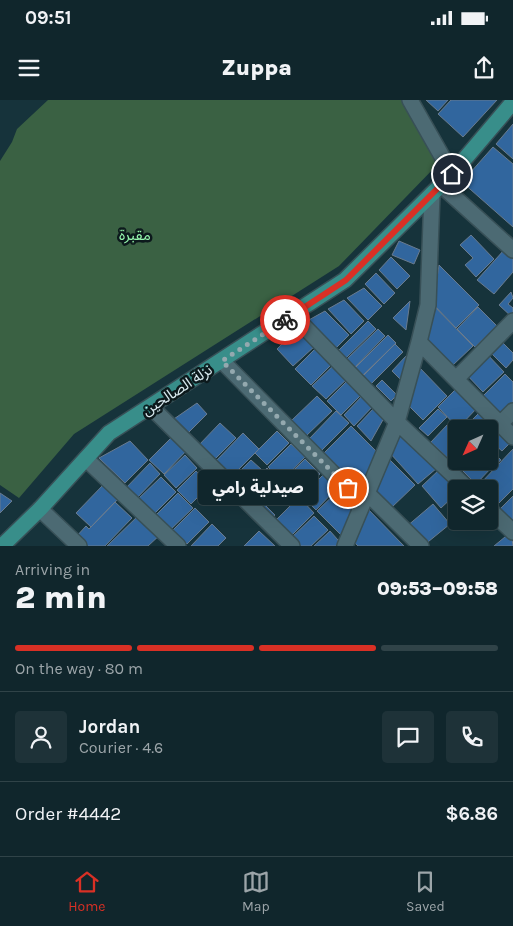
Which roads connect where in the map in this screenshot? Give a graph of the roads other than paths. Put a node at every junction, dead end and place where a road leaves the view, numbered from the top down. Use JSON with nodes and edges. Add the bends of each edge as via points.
{"nodes":[{"id":1,"x":410,"y":100,"type":"edge"},
{"id":2,"x":510,"y":111,"type":"edge"},
{"id":3,"x":442,"y":184,"type":"junction"},
{"id":4,"x":513,"y":250,"type":"edge"},
{"id":5,"x":293,"y":315,"type":"junction"},
{"id":6,"x":513,"y":321,"type":"edge"},
{"id":7,"x":419,"y":342,"type":"junction"},
{"id":8,"x":222,"y":361,"type":"junction"},
{"id":9,"x":456,"y":380,"type":"junction"},
{"id":10,"x":151,"y":408,"type":"junction"},
{"id":11,"x":513,"y":411,"type":"edge"},
{"id":12,"x":397,"y":422,"type":"junction"},
{"id":13,"x":500,"y":424,"type":"junction"},
{"id":14,"x":513,"y":437,"type":"edge"},
{"id":15,"x":86,"y":458,"type":"junction"},
{"id":16,"x":458,"y":480,"type":"edge"},
{"id":17,"x":364,"y":498,"type":"junction"},
{"id":18,"x":40,"y":509,"type":"junction"},
{"id":19,"x":498,"y":518,"type":"edge"},
{"id":20,"x":513,"y":532,"type":"edge"},
{"id":21,"x":173,"y":544,"type":"edge"},
{"id":22,"x":2,"y":546,"type":"edge"},
{"id":23,"x":79,"y":546,"type":"edge"},
{"id":24,"x":292,"y":546,"type":"edge"},
{"id":25,"x":345,"y":546,"type":"edge"},
{"id":26,"x":421,"y":546,"type":"edge"}],
"edges":[{"from":1,"to":3,"type":"street"},
{"from":2,"to":3,"type":"main road","name":"نزلة الصالحين"},
{"from":3,"to":4,"type":"street"},
{"from":3,"to":5,"type":"main road","name":"نزلة الصالحين","via":[[346,280]]},
{"from":3,"to":7,"type":"street","via":[[428,305]]},
{"from":5,"to":8,"type":"main road","name":"نزلة الصالحين"},
{"from":5,"to":12,"type":"street"},
{"from":6,"to":9,"type":"street"},
{"from":7,"to":9,"type":"street"},
{"from":7,"to":12,"type":"street"},
{"from":8,"to":10,"type":"main road","name":"نزلة الصالحين"},
{"from":8,"to":17,"type":"street"},
{"from":9,"to":13,"type":"street"},
{"from":10,"to":15,"type":"main road","name":"نزلة الصالحين","via":[[109,433]]},
{"from":10,"to":24,"type":"street"},
{"from":11,"to":13,"type":"street"},
{"from":12,"to":16,"type":"street"},
{"from":12,"to":17,"type":"street"},
{"from":13,"to":14,"type":"street"},
{"from":15,"to":18,"type":"main road","name":"نزلة الصالحين"},
{"from":15,"to":21,"type":"street"},
{"from":17,"to":25,"type":"street"},
{"from":17,"to":26,"type":"street"},
{"from":18,"to":22,"type":"main road","name":"نزلة الصالحين"},
{"from":18,"to":23,"type":"street"},
{"from":19,"to":20,"type":"street"}]}
